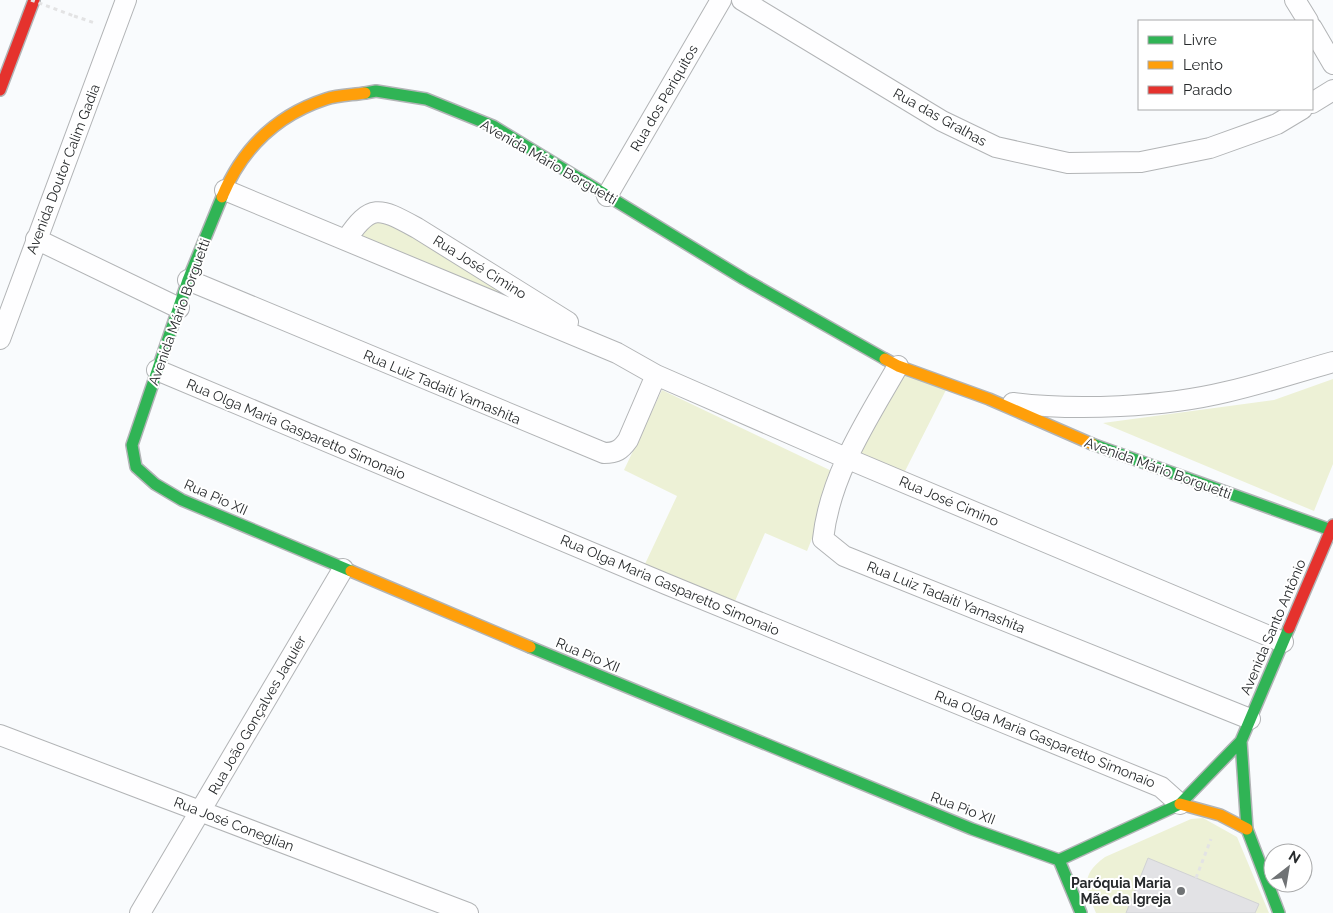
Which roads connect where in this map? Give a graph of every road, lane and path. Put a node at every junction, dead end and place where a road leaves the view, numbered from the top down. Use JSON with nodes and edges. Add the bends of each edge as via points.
{"nodes":[{"id":1,"x":32,"y":0,"type":"edge"},
{"id":2,"x":126,"y":0,"type":"edge"},
{"id":3,"x":722,"y":0,"type":"edge"},
{"id":4,"x":742,"y":0,"type":"edge"},
{"id":5,"x":1295,"y":0,"type":"edge"},
{"id":6,"x":74,"y":16,"type":"dead end"},
{"id":7,"x":1307,"y":20,"type":"edge"},
{"id":8,"x":1313,"y":30,"type":"edge"},
{"id":9,"x":1333,"y":64,"type":"edge"},
{"id":10,"x":0,"y":90,"type":"edge"},
{"id":11,"x":1333,"y":90,"type":"edge"},
{"id":12,"x":1313,"y":102,"type":"edge"},
{"id":13,"x":1300,"y":110,"type":"edge"},
{"id":14,"x":225,"y":190,"type":"junction"},
{"id":15,"x":607,"y":196,"type":"junction"},
{"id":16,"x":36,"y":239,"type":"junction"},
{"id":17,"x":346,"y":240,"type":"junction"},
{"id":18,"x":188,"y":280,"type":"junction"},
{"id":19,"x":179,"y":308,"type":"junction"},
{"id":20,"x":0,"y":339,"type":"edge"},
{"id":21,"x":617,"y":353,"type":"junction"},
{"id":22,"x":1333,"y":362,"type":"edge"},
{"id":23,"x":898,"y":366,"type":"junction"},
{"id":24,"x":157,"y":370,"type":"junction"},
{"id":25,"x":656,"y":375,"type":"junction"},
{"id":26,"x":989,"y":399,"type":"junction"},
{"id":27,"x":132,"y":445,"type":"joint"},
{"id":28,"x":846,"y":458,"type":"junction"},
{"id":29,"x":1332,"y":528,"type":"edge"},
{"id":30,"x":343,"y":569,"type":"junction"},
{"id":31,"x":1283,"y":642,"type":"junction"},
{"id":32,"x":1250,"y":720,"type":"junction"},
{"id":33,"x":0,"y":736,"type":"edge"},
{"id":34,"x":1241,"y":741,"type":"junction"},
{"id":35,"x":1180,"y":804,"type":"junction"},
{"id":36,"x":200,"y":811,"type":"junction"},
{"id":37,"x":1220,"y":815,"type":"junction"},
{"id":38,"x":1247,"y":829,"type":"junction"},
{"id":39,"x":1059,"y":860,"type":"junction"},
{"id":40,"x":1196,"y":878,"type":"dead end"},
{"id":41,"x":140,"y":913,"type":"edge"},
{"id":42,"x":468,"y":913,"type":"edge"},
{"id":43,"x":1081,"y":913,"type":"edge"},
{"id":44,"x":1279,"y":913,"type":"edge"}],
"edges":[{"from":1,"to":6,"type":"path","bridge":true},
{"from":1,"to":10,"type":"main road"},
{"from":2,"to":16,"type":"street","name":"Avenida Doutor Calim Gadia"},
{"from":3,"to":15,"type":"street","name":"Rua dos Periquitos"},
{"from":4,"to":13,"type":"street","name":"Rua das Gralhas","via":[[942,121],[996,148],[1068,163],[1141,162],[1210,148],[1276,124]]},
{"from":5,"to":7,"type":"street"},
{"from":8,"to":9,"type":"street"},
{"from":11,"to":12,"type":"street"},
{"from":14,"to":15,"type":"main road","name":"Avenida Mário Borguetti","via":[[250,148],[283,118],[326,99],[376,91],[426,99],[493,126]]},
{"from":14,"to":17,"type":"street","name":"Rua José Cimino"},
{"from":14,"to":18,"type":"main road","name":"Avenida Mário Borguetti"},
{"from":15,"to":23,"type":"main road","name":"Avenida Mário Borguetti"},
{"from":16,"to":19,"type":"street"},
{"from":16,"to":20,"type":"street","name":"Avenida Doutor Calim Gadia"},
{"from":17,"to":21,"type":"street","name":"Rua José Cimino"},
{"from":17,"to":21,"type":"street","name":"Rua José Cimino","via":[[368,214],[381,211],[394,216]]},
{"from":18,"to":19,"type":"main road","name":"Avenida Mário Borguetti"},
{"from":18,"to":25,"type":"street","name":"Rua Luiz Tadaiti Yamashita","via":[[604,453],[622,449],[628,440]]},
{"from":19,"to":24,"type":"main road","name":"Avenida Mário Borguetti"},
{"from":21,"to":25,"type":"street","name":"Rua José Cimino"},
{"from":22,"to":26,"type":"street","name":"Avenida Mário Borguetti","via":[[1224,392],[1140,405],[1046,407]]},
{"from":23,"to":26,"type":"main road","name":"Avenida Mário Borguetti"},
{"from":23,"to":28,"type":"street","name":"Rua Luiz Tadaiti Yamashita"},
{"from":24,"to":27,"type":"main road","name":"Avenida Mário Borguetti"},
{"from":24,"to":35,"type":"street","name":"Rua Olga Maria Gasparetto Simonaio","via":[[666,584],[1161,786]]},
{"from":25,"to":28,"type":"street","name":"Rua José Cimino"},
{"from":26,"to":29,"type":"main road","name":"Avenida Mário Borguetti","via":[[1126,457]]},
{"from":27,"to":30,"type":"main road","name":"Rua Pio XII","via":[[136,467],[155,484],[182,500]]},
{"from":28,"to":31,"type":"street","name":"Rua José Cimino"},
{"from":28,"to":32,"type":"street","name":"Rua Luiz Tadaiti Yamashita","via":[[825,520],[823,539],[844,556]]},
{"from":29,"to":31,"type":"main road","name":"Avenida Santo Antônio"},
{"from":30,"to":36,"type":"street","name":"Rua João Gonçalves Jaquier"},
{"from":30,"to":39,"type":"main road","name":"Rua Pio XII","via":[[963,825]]},
{"from":31,"to":32,"type":"main road","name":"Avenida Santo Antônio"},
{"from":32,"to":34,"type":"main road","name":"Avenida Santo Antônio"},
{"from":33,"to":36,"type":"street","name":"Rua José Coneglian"},
{"from":34,"to":35,"type":"main road","name":"Avenida Santo Antônio"},
{"from":34,"to":38,"type":"main road","name":"Avenida Santo Antônio"},
{"from":35,"to":37,"type":"main road"},
{"from":35,"to":39,"type":"main road","name":"Avenida Santo Antônio"},
{"from":36,"to":41,"type":"street","name":"Rua João Gonçalves Jaquier"},
{"from":36,"to":42,"type":"street","name":"Rua José Coneglian"},
{"from":37,"to":38,"type":"main road"},
{"from":37,"to":40,"type":"path"},
{"from":38,"to":44,"type":"main road","name":"Avenida Santo Antônio"},
{"from":39,"to":43,"type":"main road"}]}
